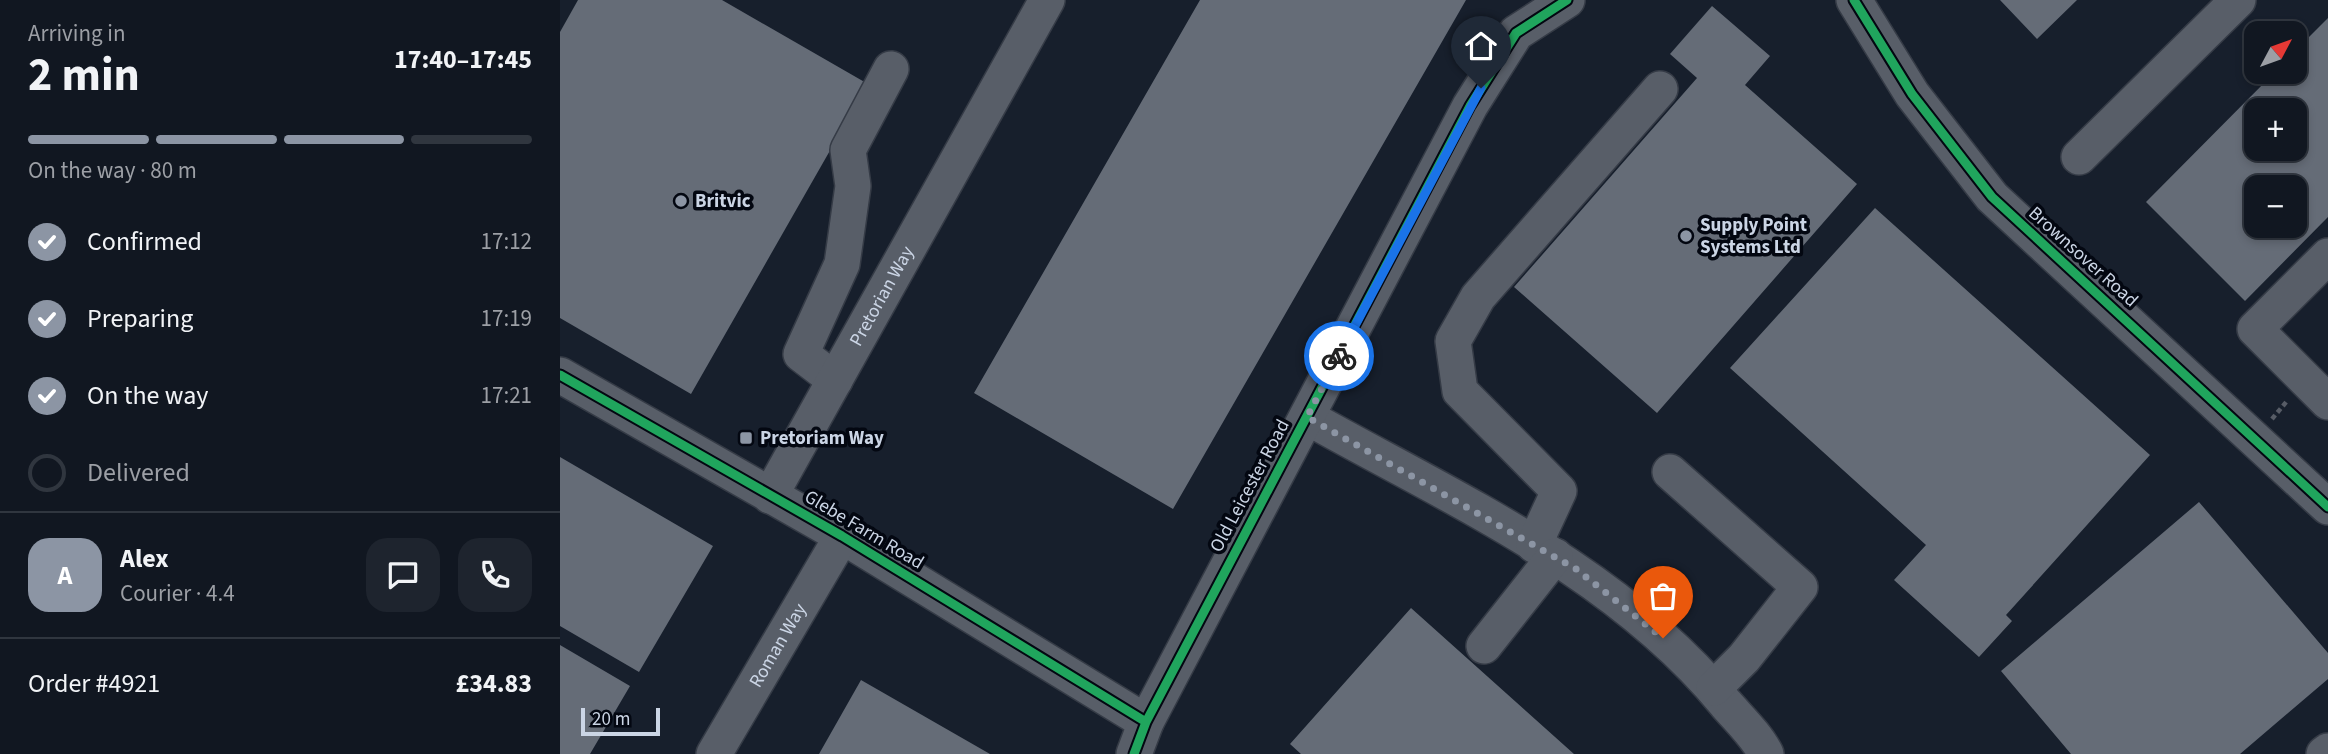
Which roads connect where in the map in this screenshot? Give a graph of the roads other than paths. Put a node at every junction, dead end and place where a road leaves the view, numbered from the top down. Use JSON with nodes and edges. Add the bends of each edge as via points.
{"nodes":[{"id":1,"x":1047,"y":0,"type":"edge"},
{"id":2,"x":1567,"y":0,"type":"edge"},
{"id":3,"x":1854,"y":0,"type":"edge"},
{"id":4,"x":2238,"y":0,"type":"edge"},
{"id":5,"x":891,"y":69,"type":"dead end"},
{"id":6,"x":1660,"y":89,"type":"dead end"},
{"id":7,"x":2079,"y":157,"type":"dead end"},
{"id":8,"x":2328,"y":256,"type":"edge"},
{"id":9,"x":560,"y":375,"type":"edge"},
{"id":10,"x":835,"y":380,"type":"junction"},
{"id":11,"x":2317,"y":391,"type":"edge"},
{"id":12,"x":1307,"y":417,"type":"junction"},
{"id":13,"x":1670,"y":472,"type":"dead end"},
{"id":14,"x":770,"y":496,"type":"junction"},
{"id":15,"x":2328,"y":507,"type":"edge"},
{"id":16,"x":842,"y":537,"type":"junction"},
{"id":17,"x":1544,"y":551,"type":"junction"},
{"id":18,"x":1484,"y":646,"type":"dead end"},
{"id":19,"x":1714,"y":688,"type":"junction"},
{"id":20,"x":1140,"y":738,"type":"edge"},
{"id":21,"x":714,"y":754,"type":"edge"},
{"id":22,"x":1766,"y":754,"type":"edge"}],
"edges":[{"from":1,"to":10,"type":"street","name":"Pretorian Way"},
{"from":2,"to":12,"type":"street","name":"Old Leicester Road","via":[[1516,33],[1470,106]]},
{"from":3,"to":15,"type":"street","name":"Brownsover Road","via":[[1912,94],[1992,197]]},
{"from":4,"to":7,"type":"street"},
{"from":5,"to":10,"type":"street","via":[[848,150],[853,186],[842,264],[801,354]]},
{"from":6,"to":17,"type":"street","via":[[1478,297],[1452,341],[1460,391],[1559,491]]},
{"from":8,"to":11,"type":"street","via":[[2255,330]]},
{"from":9,"to":14,"type":"street","name":"Glebe Farm Road"},
{"from":10,"to":14,"type":"street","name":"Pretorian Way"},
{"from":12,"to":17,"type":"street"},
{"from":12,"to":20,"type":"street","name":"Old Leicester Road"},
{"from":13,"to":19,"type":"street","via":[[1800,587]]},
{"from":14,"to":16,"type":"street","name":"Glebe Farm Road"},
{"from":16,"to":20,"type":"street","name":"Glebe Farm Road"},
{"from":16,"to":21,"type":"street","name":"Roman Way"},
{"from":17,"to":18,"type":"street"},
{"from":17,"to":19,"type":"street","via":[[1576,569],[1646,622]]},
{"from":19,"to":22,"type":"street"}]}
